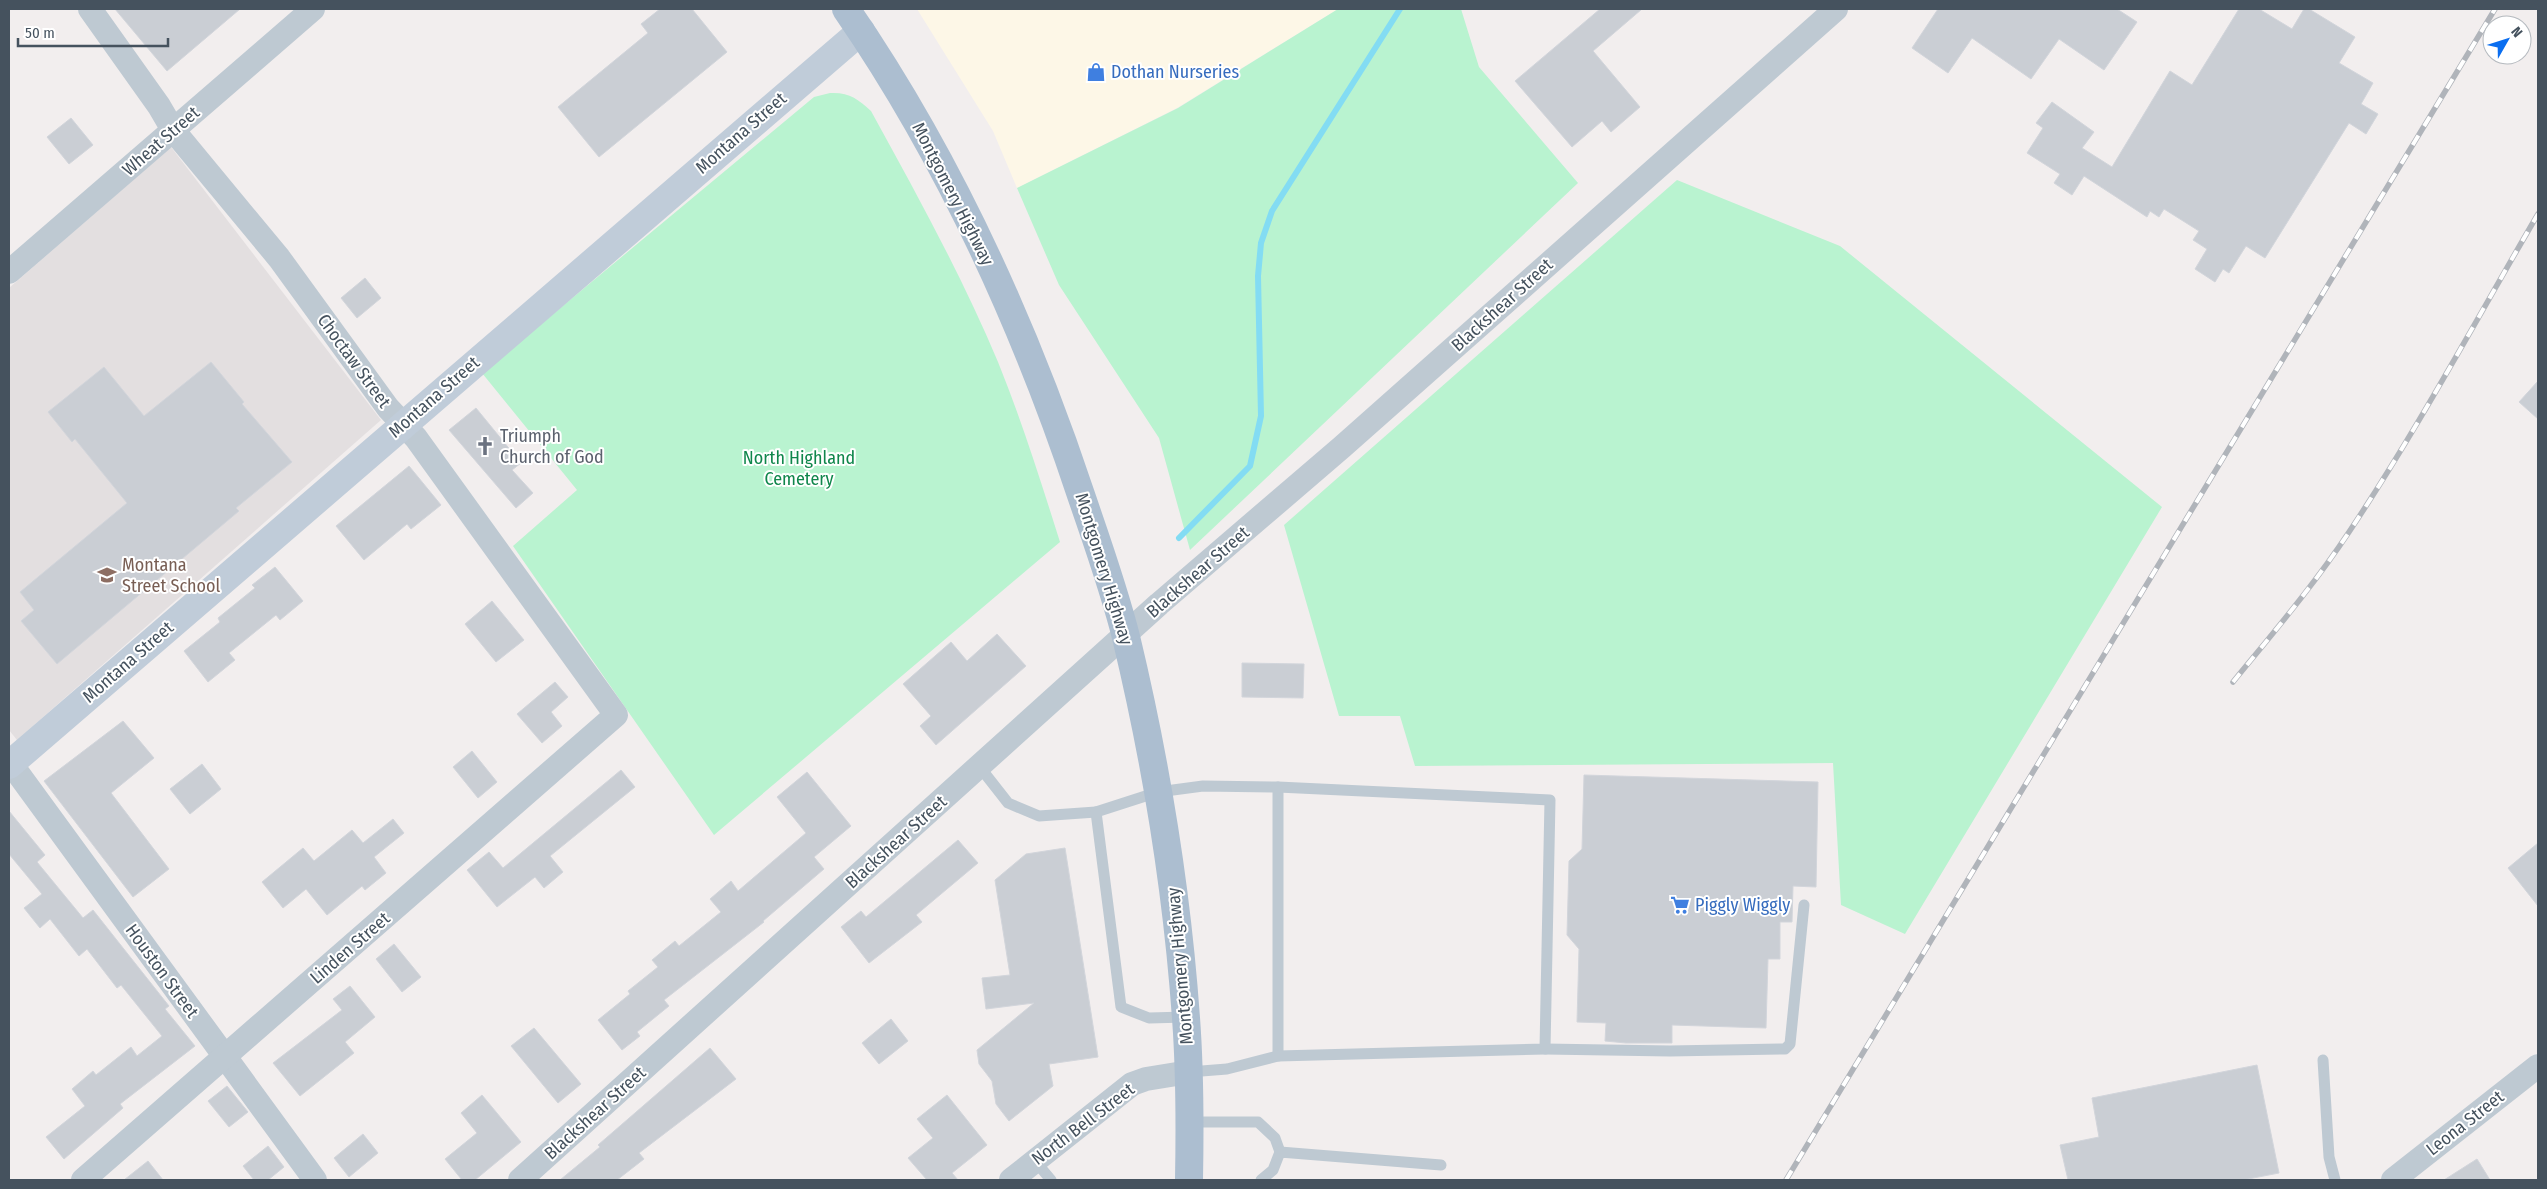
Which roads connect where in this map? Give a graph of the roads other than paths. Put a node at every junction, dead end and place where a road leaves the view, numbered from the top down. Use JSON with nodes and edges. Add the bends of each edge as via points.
{"nodes":[{"id":1,"x":90,"y":9,"type":"edge"},
{"id":2,"x":313,"y":9,"type":"edge"},
{"id":3,"x":846,"y":9,"type":"edge"},
{"id":4,"x":1836,"y":9,"type":"edge"},
{"id":5,"x":861,"y":31,"type":"junction"},
{"id":6,"x":173,"y":130,"type":"junction"},
{"id":7,"x":9,"y":272,"type":"edge"},
{"id":8,"x":403,"y":424,"type":"junction"},
{"id":9,"x":1125,"y":636,"type":"junction"},
{"id":10,"x":616,"y":715,"type":"joint"},
{"id":11,"x":9,"y":764,"type":"edge"},
{"id":12,"x":979,"y":766,"type":"junction"},
{"id":13,"x":1278,"y":787,"type":"junction"},
{"id":14,"x":1158,"y":792,"type":"junction"},
{"id":15,"x":1096,"y":812,"type":"junction"},
{"id":16,"x":1804,"y":905,"type":"dead end"},
{"id":17,"x":1186,"y":1018,"type":"junction"},
{"id":18,"x":1545,"y":1049,"type":"junction"},
{"id":19,"x":1278,"y":1056,"type":"junction"},
{"id":20,"x":225,"y":1057,"type":"junction"},
{"id":21,"x":2323,"y":1060,"type":"dead end"},
{"id":22,"x":2538,"y":1066,"type":"edge"},
{"id":23,"x":1189,"y":1072,"type":"junction"},
{"id":24,"x":1190,"y":1122,"type":"junction"},
{"id":25,"x":1280,"y":1152,"type":"junction"},
{"id":26,"x":1035,"y":1161,"type":"junction"},
{"id":27,"x":1441,"y":1165,"type":"dead end"},
{"id":28,"x":83,"y":1180,"type":"edge"},
{"id":29,"x":315,"y":1180,"type":"edge"},
{"id":30,"x":520,"y":1180,"type":"edge"},
{"id":31,"x":1011,"y":1180,"type":"edge"},
{"id":32,"x":1050,"y":1180,"type":"edge"},
{"id":33,"x":1189,"y":1180,"type":"edge"},
{"id":34,"x":1260,"y":1180,"type":"edge"},
{"id":35,"x":2334,"y":1180,"type":"edge"},
{"id":36,"x":2393,"y":1180,"type":"edge"}],
"edges":[{"from":1,"to":6,"type":"street","name":"Choctaw Street"},
{"from":2,"to":6,"type":"street","name":"Wheat Street"},
{"from":3,"to":5,"type":"main road","name":"Montgomery Highway"},
{"from":4,"to":9,"type":"street","name":"Blackshear Street"},
{"from":5,"to":8,"type":"street","name":"Montana Street"},
{"from":5,"to":9,"type":"main road","name":"Montgomery Highway","via":[[938,162],[1008,304],[1064,446]]},
{"from":6,"to":7,"type":"street","name":"Wheat Street"},
{"from":6,"to":8,"type":"street","name":"Choctaw Street","via":[[280,258],[388,408]]},
{"from":8,"to":10,"type":"street","name":"Choctaw Street"},
{"from":8,"to":11,"type":"street","name":"Montana Street"},
{"from":9,"to":12,"type":"street","name":"Blackshear Street"},
{"from":9,"to":14,"type":"main road","name":"Montgomery Highway"},
{"from":10,"to":20,"type":"street","name":"Linden Street"},
{"from":11,"to":20,"type":"street","name":"Houston Street"},
{"from":12,"to":15,"type":"lane","via":[[1008,803],[1039,816]]},
{"from":12,"to":30,"type":"street","name":"Blackshear Street"},
{"from":13,"to":14,"type":"lane","via":[[1203,786]]},
{"from":13,"to":18,"type":"lane","via":[[1550,800]]},
{"from":13,"to":19,"type":"lane"},
{"from":14,"to":15,"type":"lane"},
{"from":14,"to":17,"type":"main road","name":"Montgomery Highway","via":[[1172,884]]},
{"from":15,"to":17,"type":"lane","via":[[1121,1007],[1149,1018]]},
{"from":16,"to":18,"type":"lane","via":[[1790,1044],[1785,1049]]},
{"from":17,"to":23,"type":"main road","name":"Montgomery Highway"},
{"from":18,"to":19,"type":"lane"},
{"from":19,"to":23,"type":"lane","via":[[1227,1069]]},
{"from":20,"to":28,"type":"street","name":"Linden Street"},
{"from":20,"to":29,"type":"street","name":"Houston Street"},
{"from":21,"to":35,"type":"lane","via":[[2329,1157]]},
{"from":22,"to":36,"type":"street","name":"Leona Street"},
{"from":23,"to":24,"type":"main road","name":"Montgomery Highway"},
{"from":23,"to":26,"type":"street","name":"North Bell Street","via":[[1132,1084]]},
{"from":24,"to":25,"type":"lane","via":[[1258,1122],[1275,1138]]},
{"from":24,"to":33,"type":"main road","name":"Montgomery Highway"},
{"from":25,"to":27,"type":"lane"},
{"from":25,"to":34,"type":"lane","via":[[1273,1170]]},
{"from":26,"to":31,"type":"street","name":"North Bell Street"},
{"from":26,"to":32,"type":"lane"}]}
